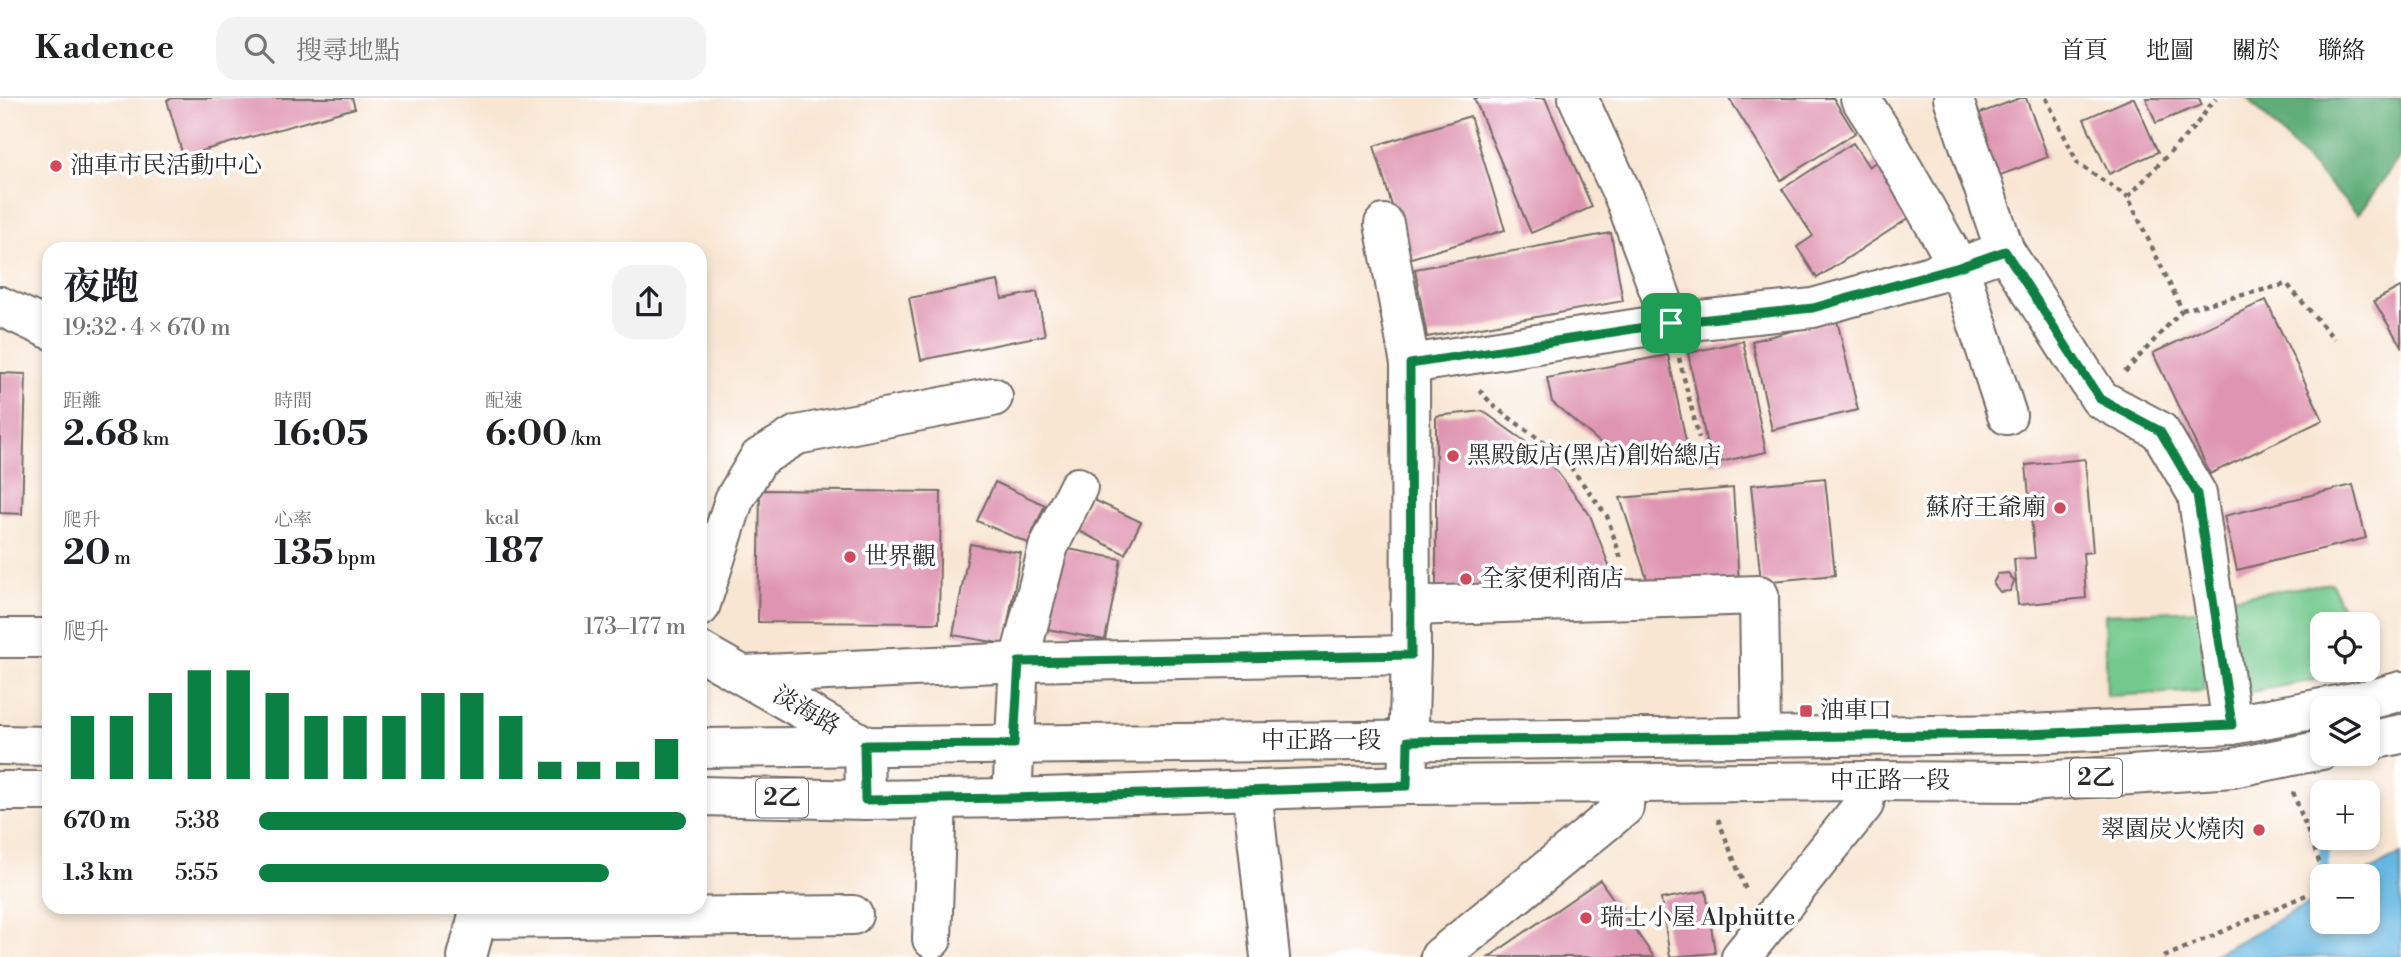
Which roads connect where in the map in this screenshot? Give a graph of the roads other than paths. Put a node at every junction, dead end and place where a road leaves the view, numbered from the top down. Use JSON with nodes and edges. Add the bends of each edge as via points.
{"nodes":[{"id":1,"x":1578,"y":98,"type":"edge"},
{"id":2,"x":1860,"y":98,"type":"edge"},
{"id":3,"x":1953,"y":98,"type":"edge"},
{"id":4,"x":1384,"y":223,"type":"dead end"},
{"id":5,"x":2005,"y":251,"type":"junction"},
{"id":6,"x":1959,"y":267,"type":"junction"},
{"id":7,"x":0,"y":306,"type":"edge"},
{"id":8,"x":1671,"y":323,"type":"junction"},
{"id":9,"x":42,"y":326,"type":"edge"},
{"id":10,"x":1410,"y":364,"type":"junction"},
{"id":11,"x":993,"y":397,"type":"dead end"},
{"id":12,"x":2007,"y":415,"type":"dead end"},
{"id":13,"x":1078,"y":487,"type":"dead end"},
{"id":14,"x":707,"y":585,"type":"edge"},
{"id":15,"x":1410,"y":607,"type":"junction"},
{"id":16,"x":0,"y":638,"type":"edge"},
{"id":17,"x":42,"y":638,"type":"edge"},
{"id":18,"x":707,"y":655,"type":"edge"},
{"id":19,"x":1411,"y":655,"type":"junction"},
{"id":20,"x":1019,"y":662,"type":"junction"},
{"id":21,"x":744,"y":675,"type":"junction"},
{"id":22,"x":2401,"y":691,"type":"edge"},
{"id":23,"x":2232,"y":725,"type":"junction"},
{"id":24,"x":2401,"y":734,"type":"edge"},
{"id":25,"x":1761,"y":737,"type":"junction"},
{"id":26,"x":2380,"y":738,"type":"edge"},
{"id":27,"x":1408,"y":741,"type":"junction"},
{"id":28,"x":1014,"y":744,"type":"junction"},
{"id":29,"x":0,"y":745,"type":"edge"},
{"id":30,"x":864,"y":745,"type":"junction"},
{"id":31,"x":42,"y":746,"type":"edge"},
{"id":32,"x":707,"y":748,"type":"edge"},
{"id":33,"x":2310,"y":752,"type":"edge"},
{"id":34,"x":1868,"y":780,"type":"junction"},
{"id":35,"x":1625,"y":783,"type":"junction"},
{"id":36,"x":1407,"y":786,"type":"junction"},
{"id":37,"x":1252,"y":790,"type":"junction"},
{"id":38,"x":0,"y":791,"type":"edge"},
{"id":39,"x":42,"y":791,"type":"edge"},
{"id":40,"x":707,"y":796,"type":"edge"},
{"id":41,"x":1012,"y":798,"type":"junction"},
{"id":42,"x":937,"y":799,"type":"junction"},
{"id":43,"x":865,"y":800,"type":"junction"},
{"id":44,"x":481,"y":914,"type":"edge"},
{"id":45,"x":667,"y":914,"type":"edge"},
{"id":46,"x":853,"y":915,"type":"dead end"},
{"id":47,"x":932,"y":939,"type":"dead end"},
{"id":48,"x":1752,"y":945,"type":"edge"},
{"id":49,"x":467,"y":957,"type":"edge"},
{"id":50,"x":1270,"y":957,"type":"edge"},
{"id":51,"x":1440,"y":957,"type":"edge"}],
"edges":[{"from":1,"to":8,"type":"street","via":[[1626,202]]},
{"from":2,"to":6,"type":"street"},
{"from":3,"to":5,"type":"street"},
{"from":4,"to":10,"type":"street"},
{"from":5,"to":6,"type":"street"},
{"from":5,"to":23,"type":"street","via":[[2100,399],[2160,431],[2197,494]]},
{"from":6,"to":8,"type":"street","via":[[1813,308]]},
{"from":6,"to":12,"type":"street"},
{"from":7,"to":9,"type":"street"},
{"from":8,"to":10,"type":"street"},
{"from":10,"to":15,"type":"street"},
{"from":11,"to":14,"type":"street","via":[[797,435],[759,458],[734,500]]},
{"from":13,"to":20,"type":"street","via":[[1048,548]]},
{"from":15,"to":19,"type":"street"},
{"from":15,"to":25,"type":"street","via":[[1759,595]]},
{"from":16,"to":17,"type":"street"},
{"from":18,"to":21,"type":"street","name":"淡海路"},
{"from":19,"to":20,"type":"street"},
{"from":19,"to":27,"type":"street"},
{"from":20,"to":21,"type":"street"},
{"from":20,"to":28,"type":"street"},
{"from":21,"to":30,"type":"street","name":"淡海路"},
{"from":22,"to":23,"type":"street","name":"中正路一段","number":"2乙"},
{"from":23,"to":25,"type":"street","name":"中正路一段","number":"2乙","via":[[2028,734]]},
{"from":24,"to":26,"type":"street"},
{"from":25,"to":27,"type":"street","name":"中正路一段","number":"2乙"},
{"from":27,"to":28,"type":"street","name":"中正路一段","number":"2乙"},
{"from":27,"to":36,"type":"street"},
{"from":28,"to":30,"type":"street","name":"中正路一段","number":"2乙"},
{"from":28,"to":41,"type":"street"},
{"from":29,"to":31,"type":"street"},
{"from":30,"to":32,"type":"street","name":"中正路一段","number":"2乙"},
{"from":30,"to":43,"type":"street","name":"淡海路"},
{"from":33,"to":34,"type":"street","name":"中正路一段","number":"2乙","via":[[2233,768],[2028,782]]},
{"from":34,"to":35,"type":"street","name":"中正路一段","number":"2乙"},
{"from":34,"to":48,"type":"street","via":[[1864,804]]},
{"from":35,"to":36,"type":"street","name":"中正路一段","number":"2乙"},
{"from":35,"to":51,"type":"street","via":[[1624,807]]},
{"from":36,"to":37,"type":"street","name":"中正路一段","number":"2乙"},
{"from":37,"to":41,"type":"street","name":"中正路一段","number":"2乙"},
{"from":37,"to":50,"type":"street"},
{"from":38,"to":39,"type":"street"},
{"from":40,"to":43,"type":"street","name":"中正路一段","number":"2乙"},
{"from":41,"to":42,"type":"street","name":"中正路一段","number":"2乙"},
{"from":42,"to":43,"type":"street","name":"中正路一段","number":"2乙"},
{"from":42,"to":47,"type":"street"},
{"from":44,"to":49,"type":"street"},
{"from":45,"to":46,"type":"street"}]}
